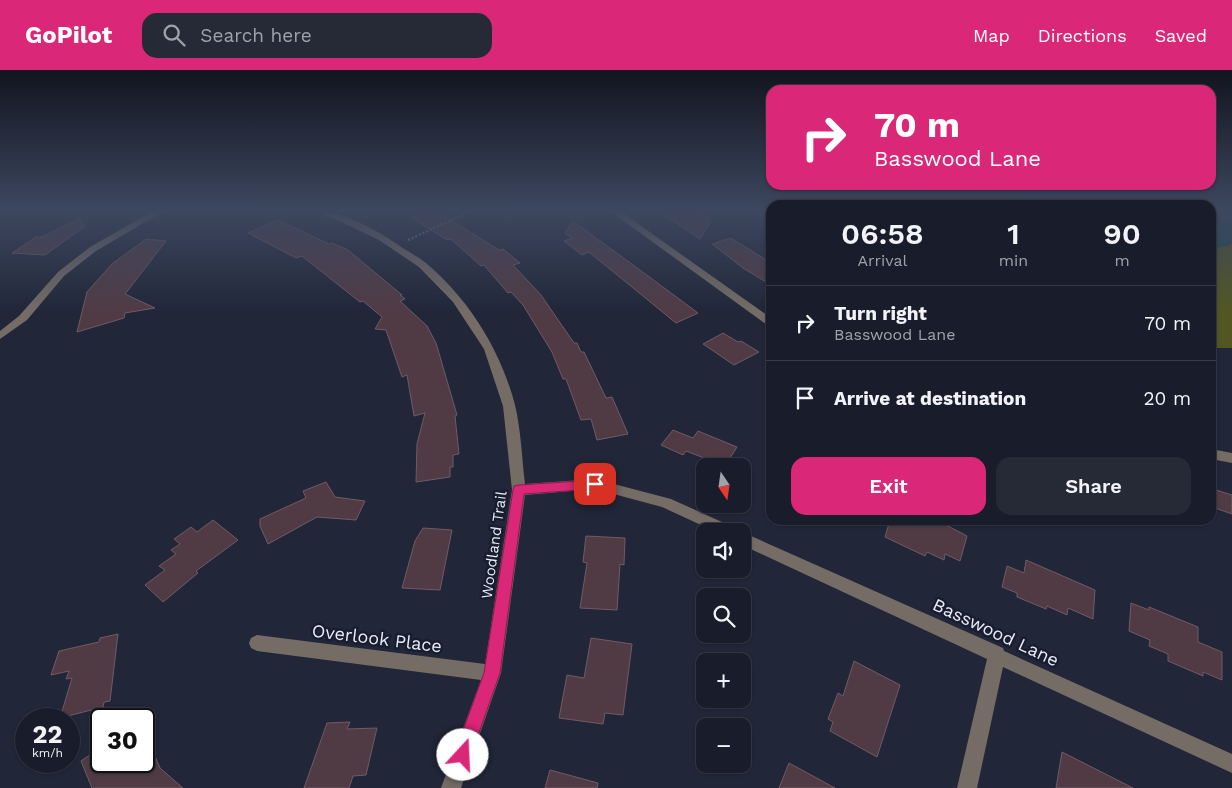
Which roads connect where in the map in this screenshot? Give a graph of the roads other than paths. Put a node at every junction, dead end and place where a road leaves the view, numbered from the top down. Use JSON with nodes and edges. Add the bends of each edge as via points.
{"nodes":[{"id":1,"x":101,"y":245,"type":"edge"},
{"id":2,"x":392,"y":245,"type":"edge"},
{"id":3,"x":660,"y":245,"type":"edge"},
{"id":4,"x":766,"y":319,"type":"edge"},
{"id":5,"x":0,"y":336,"type":"edge"},
{"id":6,"x":1216,"y":455,"type":"edge"},
{"id":7,"x":1232,"y":458,"type":"edge"},
{"id":8,"x":519,"y":490,"type":"junction"},
{"id":9,"x":710,"y":523,"type":"edge"},
{"id":10,"x":751,"y":542,"type":"edge"},
{"id":11,"x":257,"y":643,"type":"dead end"},
{"id":12,"x":997,"y":654,"type":"junction"},
{"id":13,"x":492,"y":673,"type":"junction"},
{"id":14,"x":1232,"y":764,"type":"edge"},
{"id":15,"x":451,"y":788,"type":"edge"},
{"id":16,"x":967,"y":788,"type":"edge"}],
"edges":[{"from":1,"to":5,"type":"street","via":[[61,274],[23,318]]},
{"from":2,"to":8,"type":"street","name":"Woodland Trail","via":[[422,265],[457,300],[489,349],[509,406]]},
{"from":3,"to":4,"type":"street"},
{"from":6,"to":7,"type":"street"},
{"from":8,"to":9,"type":"street","via":[[595,484],[666,503]]},
{"from":8,"to":13,"type":"street","name":"Woodland Trail"},
{"from":10,"to":12,"type":"street","name":"Basswood Lane"},
{"from":11,"to":13,"type":"street","name":"Overlook Place"},
{"from":12,"to":14,"type":"street","name":"Basswood Lane"},
{"from":12,"to":16,"type":"street"},
{"from":13,"to":15,"type":"street","name":"Woodland Trail"}]}
